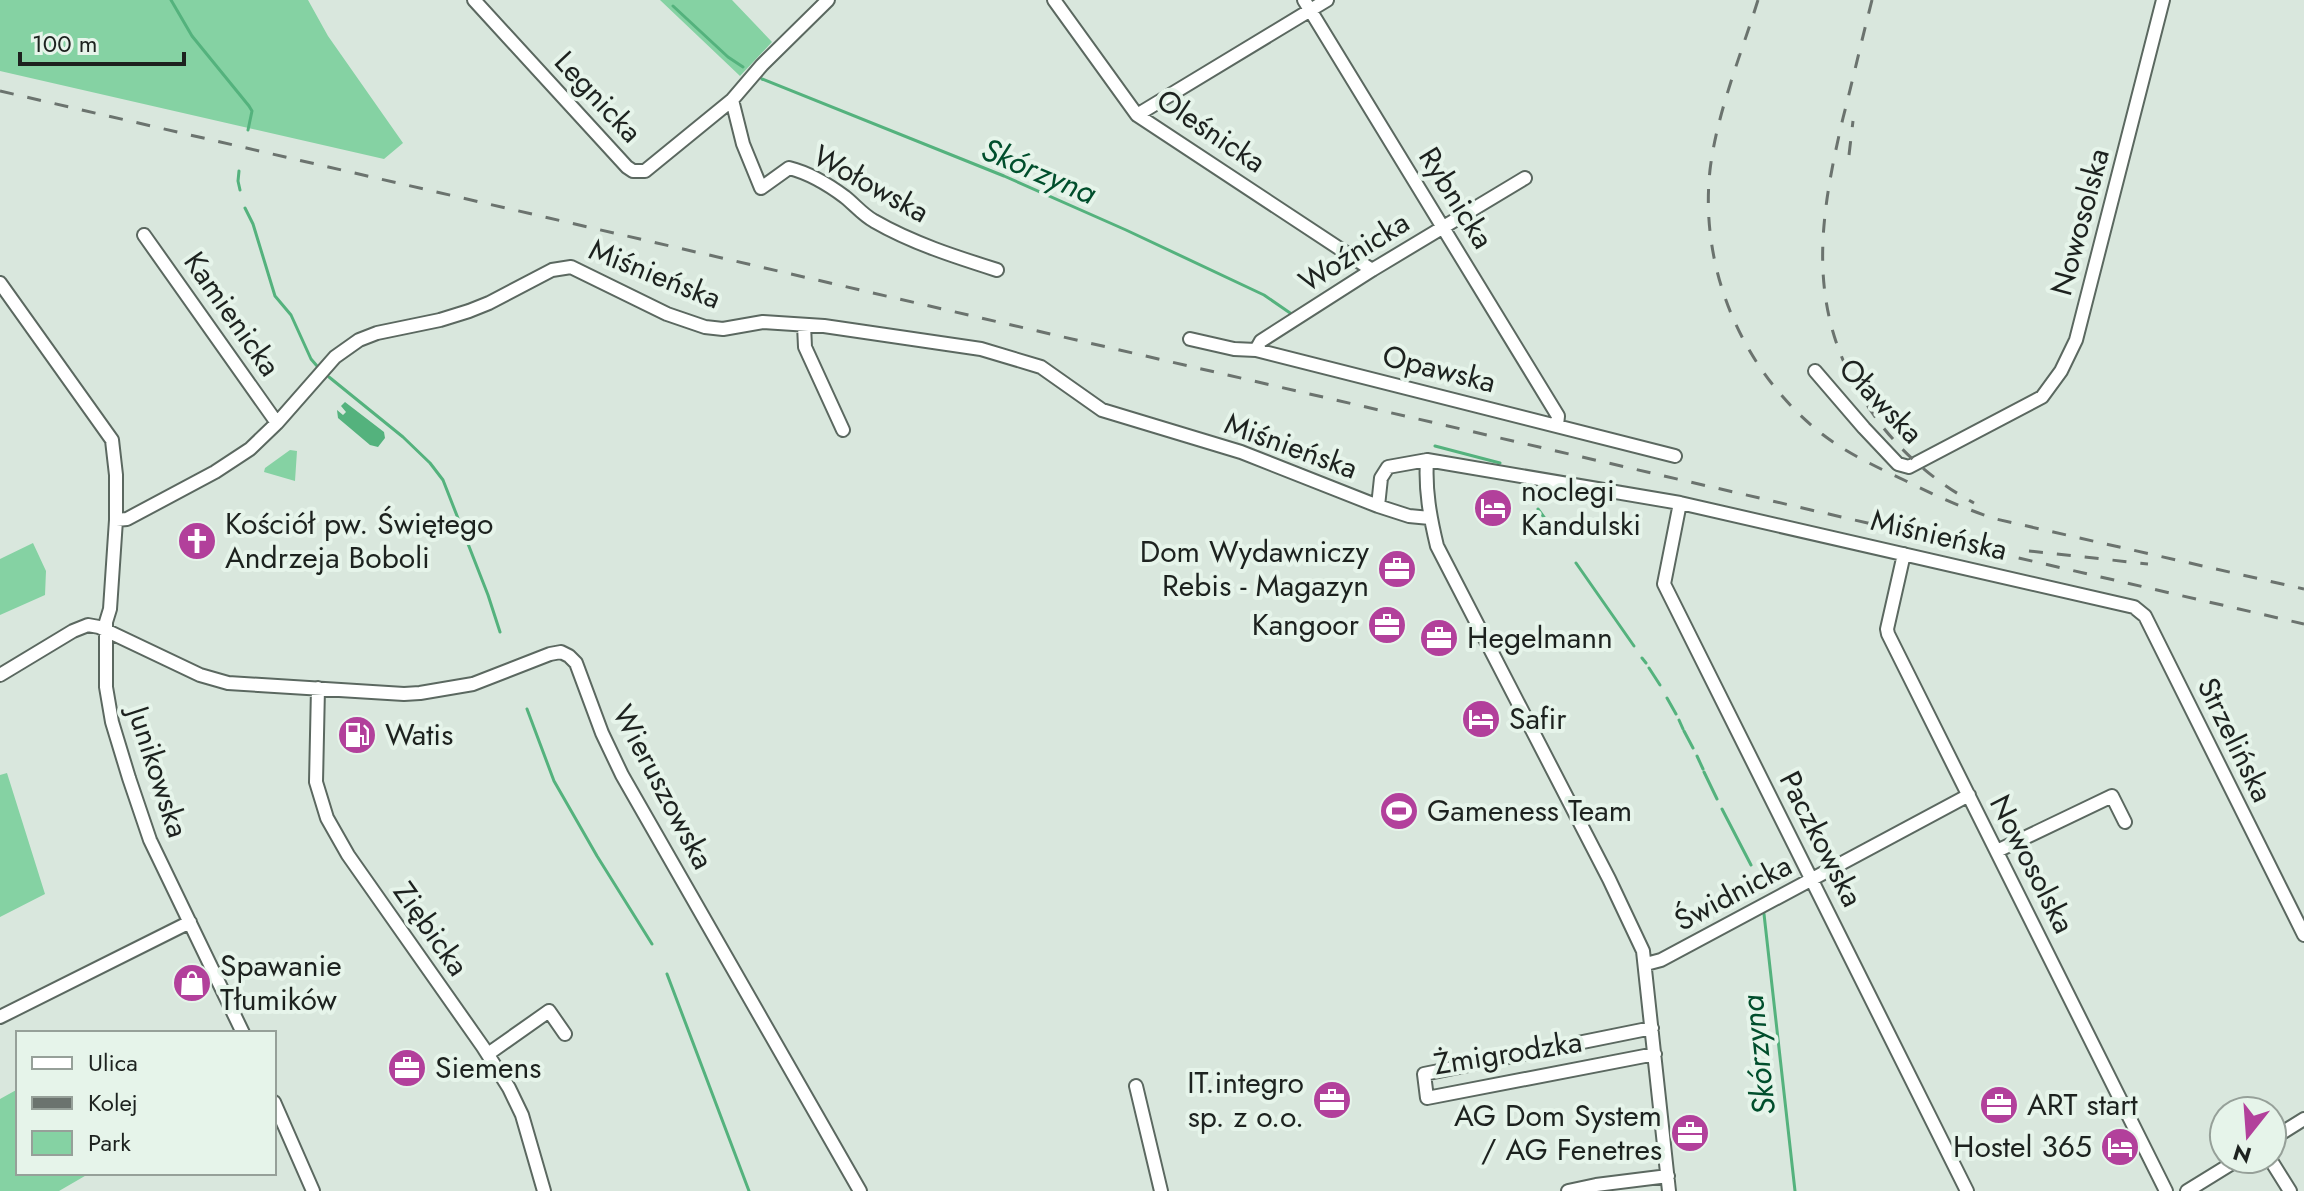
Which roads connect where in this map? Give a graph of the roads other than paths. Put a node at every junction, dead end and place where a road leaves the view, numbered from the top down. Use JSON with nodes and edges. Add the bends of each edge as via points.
{"nodes":[{"id":1,"x":474,"y":0,"type":"edge"},
{"id":2,"x":828,"y":0,"type":"edge"},
{"id":3,"x":1054,"y":0,"type":"edge"},
{"id":4,"x":1327,"y":0,"type":"edge"},
{"id":5,"x":2163,"y":0,"type":"edge"},
{"id":6,"x":1307,"y":5,"type":"edge"},
{"id":7,"x":732,"y":100,"type":"junction"},
{"id":8,"x":1137,"y":115,"type":"junction"},
{"id":9,"x":1525,"y":178,"type":"dead end"},
{"id":10,"x":1444,"y":228,"type":"junction"},
{"id":11,"x":144,"y":235,"type":"dead end"},
{"id":12,"x":997,"y":270,"type":"dead end"},
{"id":13,"x":1372,"y":270,"type":"junction"},
{"id":14,"x":0,"y":283,"type":"edge"},
{"id":15,"x":804,"y":325,"type":"junction"},
{"id":16,"x":1190,"y":339,"type":"dead end"},
{"id":17,"x":1256,"y":350,"type":"junction"},
{"id":18,"x":1815,"y":371,"type":"dead end"},
{"id":19,"x":277,"y":423,"type":"junction"},
{"id":20,"x":1557,"y":425,"type":"junction"},
{"id":21,"x":843,"y":430,"type":"dead end"},
{"id":22,"x":1675,"y":456,"type":"dead end"},
{"id":23,"x":1427,"y":460,"type":"junction"},
{"id":24,"x":1909,"y":467,"type":"joint"},
{"id":25,"x":1680,"y":503,"type":"junction"},
{"id":26,"x":1378,"y":506,"type":"junction"},
{"id":27,"x":1430,"y":518,"type":"junction"},
{"id":28,"x":116,"y":520,"type":"junction"},
{"id":29,"x":1904,"y":554,"type":"junction"},
{"id":30,"x":2140,"y":610,"type":"joint"},
{"id":31,"x":106,"y":631,"type":"junction"},
{"id":32,"x":0,"y":675,"type":"edge"},
{"id":33,"x":318,"y":688,"type":"junction"},
{"id":34,"x":1969,"y":795,"type":"junction"},
{"id":35,"x":2125,"y":822,"type":"dead end"},
{"id":36,"x":1997,"y":851,"type":"junction"},
{"id":37,"x":1813,"y":880,"type":"junction"},
{"id":38,"x":190,"y":922,"type":"junction"},
{"id":39,"x":2304,"y":935,"type":"edge"},
{"id":40,"x":1646,"y":964,"type":"junction"},
{"id":41,"x":0,"y":1017,"type":"edge"},
{"id":42,"x":1652,"y":1028,"type":"junction"},
{"id":43,"x":242,"y":1031,"type":"edge"},
{"id":44,"x":565,"y":1034,"type":"dead end"},
{"id":45,"x":488,"y":1054,"type":"junction"},
{"id":46,"x":1655,"y":1054,"type":"junction"},
{"id":47,"x":1136,"y":1086,"type":"dead end"},
{"id":48,"x":276,"y":1107,"type":"edge"},
{"id":49,"x":2213,"y":1175,"type":"edge"},
{"id":50,"x":1668,"y":1176,"type":"junction"},
{"id":51,"x":313,"y":1191,"type":"edge"},
{"id":52,"x":544,"y":1191,"type":"edge"},
{"id":53,"x":860,"y":1191,"type":"edge"},
{"id":54,"x":1161,"y":1191,"type":"edge"},
{"id":55,"x":1568,"y":1191,"type":"edge"},
{"id":56,"x":1669,"y":1191,"type":"edge"},
{"id":57,"x":1967,"y":1191,"type":"edge"},
{"id":58,"x":2166,"y":1191,"type":"edge"},
{"id":59,"x":2187,"y":1191,"type":"edge"}],
"edges":[{"from":1,"to":7,"type":"street","name":"Legnicka","via":[[633,171],[645,171]]},
{"from":2,"to":7,"type":"street"},
{"from":3,"to":8,"type":"street","name":"Oleśnicka"},
{"from":4,"to":6,"type":"street"},
{"from":5,"to":24,"type":"street","name":"Nowosolska","via":[[2076,340],[2061,371],[2042,397]]},
{"from":6,"to":8,"type":"street"},
{"from":6,"to":10,"type":"street","name":"Rybnicka"},
{"from":7,"to":12,"type":"street","name":"Wołowska","via":[[761,188],[789,168],[803,171],[900,234]]},
{"from":8,"to":13,"type":"street","name":"Oleśnicka"},
{"from":9,"to":10,"type":"street","name":"Woźnicka"},
{"from":10,"to":13,"type":"street","name":"Woźnicka"},
{"from":10,"to":20,"type":"street","name":"Rybnicka","via":[[1558,416]]},
{"from":11,"to":19,"type":"street","name":"Kamienicka"},
{"from":13,"to":17,"type":"street","name":"Woźnicka","via":[[1261,341]]},
{"from":14,"to":28,"type":"street","via":[[112,440]]},
{"from":15,"to":19,"type":"street","name":"Miśnieńska","via":[[705,327],[667,314],[584,271],[561,267],[469,311],[359,340],[335,357]]},
{"from":15,"to":21,"type":"street","via":[[805,347]]},
{"from":15,"to":26,"type":"street","name":"Miśnieńska","via":[[981,349],[1041,367],[1102,410],[1241,452]]},
{"from":16,"to":17,"type":"street","name":"Opawska"},
{"from":17,"to":20,"type":"street","name":"Opawska"},
{"from":18,"to":24,"type":"street","name":"Oławska","via":[[1898,464]]},
{"from":19,"to":28,"type":"street","name":"Miśnieńska","via":[[233,462]]},
{"from":20,"to":22,"type":"street","name":"Opawska"},
{"from":23,"to":25,"type":"street","name":"Miśnieńska"},
{"from":23,"to":26,"type":"street","name":"Miśnieńska","via":[[1388,467],[1381,478]]},
{"from":23,"to":27,"type":"street"},
{"from":25,"to":29,"type":"street","name":"Miśnieńska"},
{"from":25,"to":37,"type":"street","name":"Paczkowska","via":[[1664,584]]},
{"from":26,"to":27,"type":"street","name":"Miśnieńska"},
{"from":27,"to":40,"type":"street","via":[[1437,546],[1609,879]]},
{"from":28,"to":31,"type":"street"},
{"from":29,"to":30,"type":"street","name":"Miśnieńska"},
{"from":29,"to":34,"type":"street","name":"Nowosolska","via":[[1888,634]]},
{"from":30,"to":39,"type":"street","name":"Strzelińska"},
{"from":31,"to":32,"type":"street","via":[[83,626]]},
{"from":31,"to":33,"type":"street","name":"Wieruszowska","via":[[212,679]]},
{"from":31,"to":38,"type":"street","name":"Junikowska","via":[[106,687],[116,736],[150,840]]},
{"from":33,"to":45,"type":"street","name":"Ziębicka","via":[[316,782],[327,818]]},
{"from":33,"to":53,"type":"street","name":"Wieruszowska","via":[[441,691],[550,654],[569,656],[581,673],[622,775]]},
{"from":34,"to":36,"type":"street","name":"Nowosolska"},
{"from":34,"to":37,"type":"street","name":"Świdnicka"},
{"from":35,"to":36,"type":"street","via":[[2112,796]]},
{"from":36,"to":58,"type":"street","name":"Nowosolska"},
{"from":37,"to":40,"type":"street","name":"Świdnicka"},
{"from":37,"to":57,"type":"street","name":"Paczkowska"},
{"from":38,"to":41,"type":"street"},
{"from":38,"to":43,"type":"street","name":"Junikowska"},
{"from":40,"to":42,"type":"street"},
{"from":42,"to":46,"type":"street"},
{"from":42,"to":46,"type":"street","name":"Żmigrodzka","via":[[1424,1074],[1427,1098]]},
{"from":44,"to":45,"type":"street","via":[[549,1011]]},
{"from":45,"to":52,"type":"street","name":"Ziębicka","via":[[522,1115]]},
{"from":46,"to":50,"type":"street"},
{"from":47,"to":54,"type":"street"},
{"from":48,"to":51,"type":"street"},
{"from":49,"to":59,"type":"street"},
{"from":50,"to":55,"type":"street"},
{"from":50,"to":56,"type":"street"}]}
